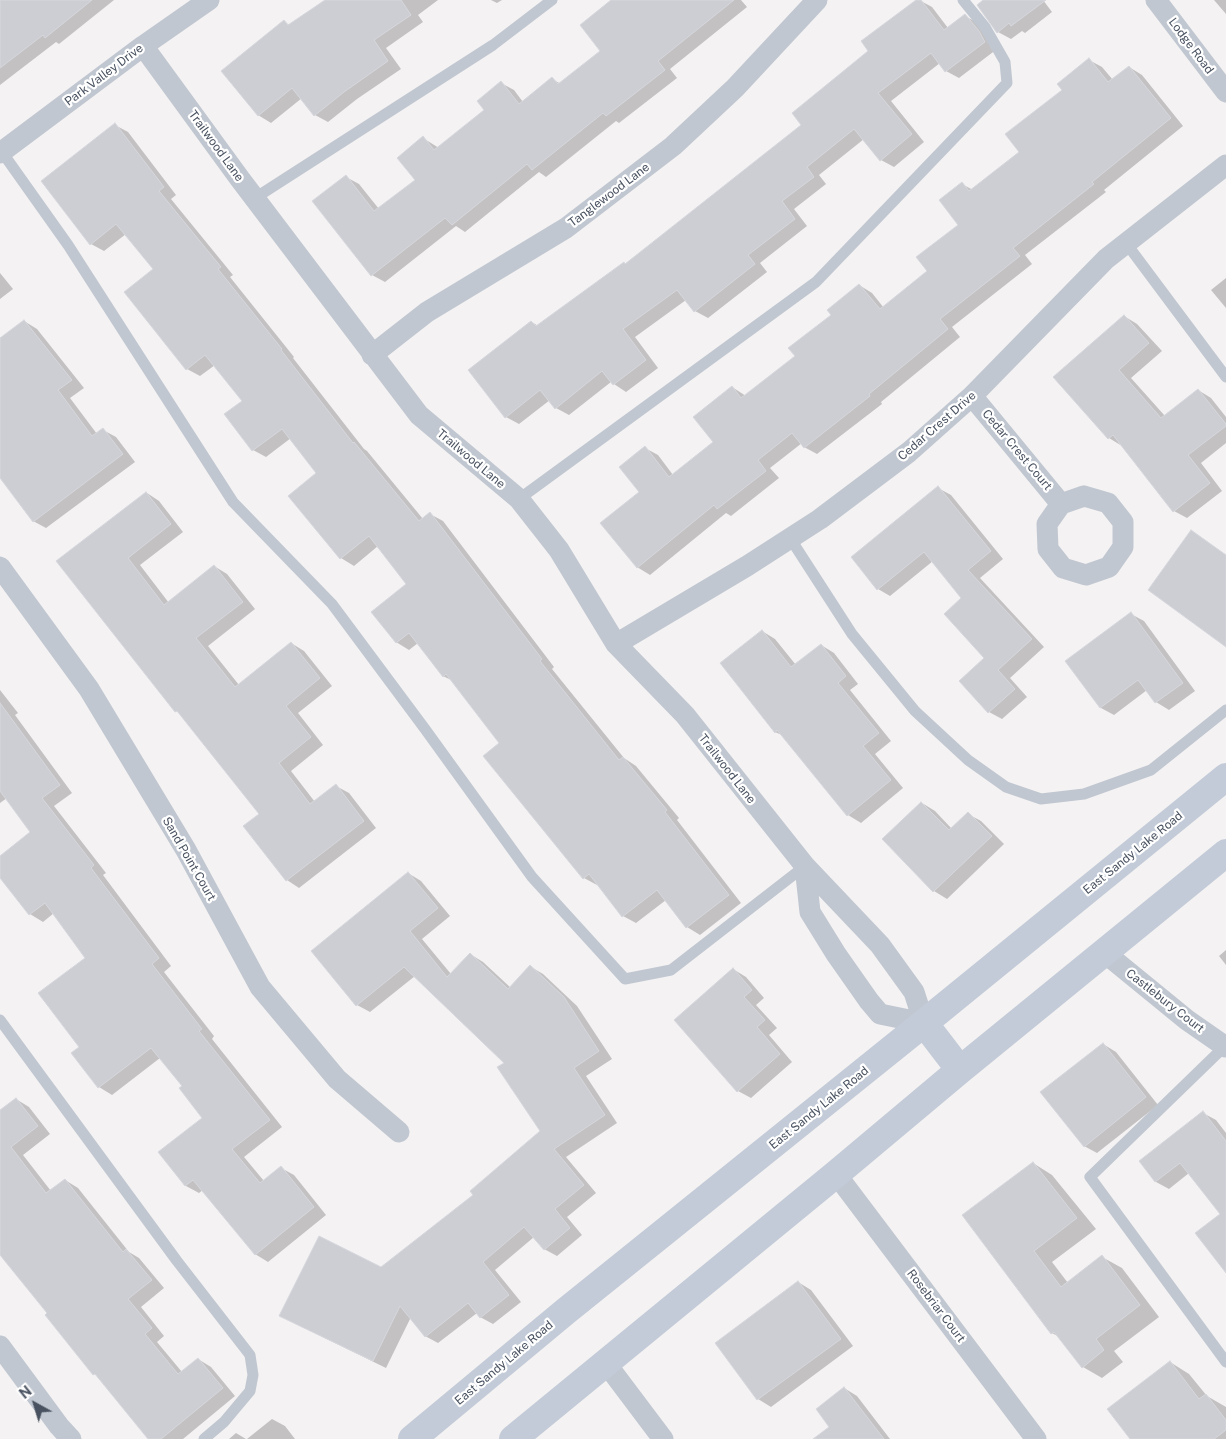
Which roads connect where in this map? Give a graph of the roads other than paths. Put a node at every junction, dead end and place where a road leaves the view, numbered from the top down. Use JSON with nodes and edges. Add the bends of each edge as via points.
{"nodes":[{"id":1,"x":209,"y":0,"type":"edge"},
{"id":2,"x":552,"y":0,"type":"edge"},
{"id":3,"x":817,"y":0,"type":"edge"},
{"id":4,"x":964,"y":0,"type":"edge"},
{"id":5,"x":1156,"y":0,"type":"edge"},
{"id":6,"x":143,"y":46,"type":"junction"},
{"id":7,"x":1226,"y":92,"type":"edge"},
{"id":8,"x":1,"y":152,"type":"edge"},
{"id":9,"x":1226,"y":165,"type":"edge"},
{"id":10,"x":255,"y":198,"type":"junction"},
{"id":11,"x":1126,"y":243,"type":"junction"},
{"id":12,"x":372,"y":354,"type":"junction"},
{"id":13,"x":1226,"y":377,"type":"edge"},
{"id":14,"x":972,"y":396,"type":"junction"},
{"id":15,"x":519,"y":499,"type":"junction"},
{"id":16,"x":1061,"y":504,"type":"dead end"},
{"id":17,"x":790,"y":538,"type":"junction"},
{"id":18,"x":0,"y":567,"type":"edge"},
{"id":19,"x":616,"y":644,"type":"junction"},
{"id":20,"x":1226,"y":710,"type":"edge"},
{"id":21,"x":1226,"y":777,"type":"edge"},
{"id":22,"x":1226,"y":853,"type":"edge"},
{"id":23,"x":805,"y":866,"type":"junction"},
{"id":24,"x":1105,"y":953,"type":"junction"},
{"id":25,"x":0,"y":1020,"type":"edge"},
{"id":26,"x":924,"y":1023,"type":"junction"},
{"id":27,"x":1225,"y":1047,"type":"edge"},
{"id":28,"x":960,"y":1070,"type":"junction"},
{"id":29,"x":399,"y":1132,"type":"dead end"},
{"id":30,"x":836,"y":1174,"type":"junction"},
{"id":31,"x":0,"y":1346,"type":"edge"},
{"id":32,"x":606,"y":1362,"type":"junction"},
{"id":33,"x":1226,"y":1362,"type":"edge"},
{"id":34,"x":71,"y":1439,"type":"edge"},
{"id":35,"x":204,"y":1439,"type":"edge"},
{"id":36,"x":412,"y":1439,"type":"edge"},
{"id":37,"x":513,"y":1439,"type":"edge"},
{"id":38,"x":663,"y":1439,"type":"edge"},
{"id":39,"x":1036,"y":1439,"type":"edge"}],
"edges":[{"from":1,"to":6,"type":"street","name":"Park Valley Drive"},
{"from":2,"to":10,"type":"lane","via":[[493,45]]},
{"from":3,"to":12,"type":"street","name":"Tanglewood Lane","via":[[735,88],[673,146],[566,228],[427,312]]},
{"from":4,"to":15,"type":"lane","via":[[985,27],[1005,62],[1007,83],[816,282]]},
{"from":5,"to":7,"type":"street","name":"Lodge Road"},
{"from":6,"to":8,"type":"street","name":"Park Valley Drive"},
{"from":6,"to":10,"type":"street","name":"Trailwood Lane"},
{"from":8,"to":23,"type":"lane","via":[[68,245],[233,502],[332,604],[532,877],[625,979],[671,970]]},
{"from":9,"to":11,"type":"street","name":"Cedar Crest Drive"},
{"from":10,"to":12,"type":"street","name":"Trailwood Lane"},
{"from":11,"to":13,"type":"lane"},
{"from":11,"to":14,"type":"street","name":"Cedar Crest Drive","via":[[1106,258]]},
{"from":12,"to":15,"type":"street","name":"Trailwood Lane","via":[[419,414]]},
{"from":14,"to":16,"type":"street","name":"Cedar Crest Court"},
{"from":14,"to":17,"type":"street","name":"Cedar Crest Drive","via":[[909,452]]},
{"from":15,"to":19,"type":"street","name":"Trailwood Lane","via":[[559,550]]},
{"from":17,"to":19,"type":"street","name":"Cedar Crest Drive"},
{"from":17,"to":20,"type":"lane","via":[[852,634],[915,711],[968,760],[1006,787],[1041,799],[1084,794],[1150,770]]},
{"from":18,"to":29,"type":"street","name":"Sand Point Court","via":[[89,689],[186,850],[260,987],[337,1079]]},
{"from":19,"to":23,"type":"street","name":"Trailwood Lane","via":[[685,715]]},
{"from":21,"to":26,"type":"main road","name":"East Sandy Lake Road"},
{"from":22,"to":24,"type":"main road"},
{"from":23,"to":26,"type":"street","name":"Trailwood Lane","via":[[880,945],[914,992]]},
{"from":23,"to":26,"type":"street","via":[[810,912],[869,1001],[880,1014]]},
{"from":24,"to":27,"type":"street","name":"Castlebury Court"},
{"from":24,"to":28,"type":"main road"},
{"from":25,"to":35,"type":"lane","via":[[250,1355],[254,1375],[250,1391],[224,1422]]},
{"from":26,"to":28,"type":"main road"},
{"from":26,"to":36,"type":"main road","name":"East Sandy Lake Road"},
{"from":27,"to":33,"type":"lane","via":[[1090,1177]]},
{"from":28,"to":30,"type":"main road"},
{"from":30,"to":32,"type":"main road"},
{"from":30,"to":39,"type":"street","name":"Rosebriar Court"},
{"from":31,"to":34,"type":"street"},
{"from":32,"to":37,"type":"main road"},
{"from":32,"to":38,"type":"street"}]}
